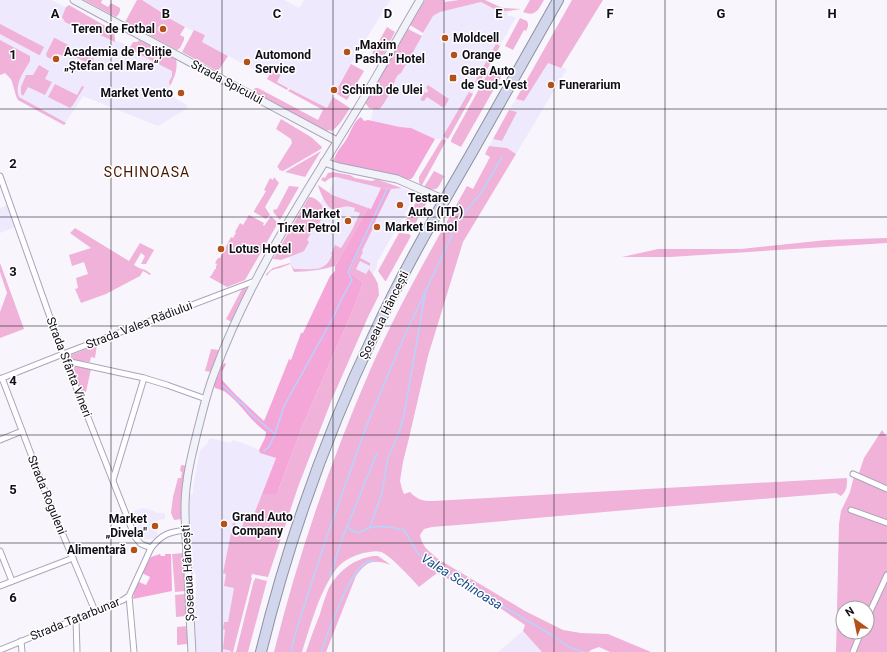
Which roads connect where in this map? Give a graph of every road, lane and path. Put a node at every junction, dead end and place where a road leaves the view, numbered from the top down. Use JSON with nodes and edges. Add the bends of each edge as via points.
{"nodes":[{"id":1,"x":74,"y":0,"type":"edge"},
{"id":2,"x":420,"y":0,"type":"edge"},
{"id":3,"x":558,"y":0,"type":"edge"},
{"id":4,"x":337,"y":141,"type":"junction"},
{"id":5,"x":324,"y":162,"type":"junction"},
{"id":6,"x":0,"y":176,"type":"edge"},
{"id":7,"x":445,"y":200,"type":"junction"},
{"id":8,"x":255,"y":281,"type":"junction"},
{"id":9,"x":63,"y":354,"type":"junction"},
{"id":10,"x":66,"y":361,"type":"junction"},
{"id":11,"x":144,"y":378,"type":"junction"},
{"id":12,"x":1,"y":379,"type":"edge"},
{"id":13,"x":206,"y":399,"type":"junction"},
{"id":14,"x":22,"y":431,"type":"junction"},
{"id":15,"x":0,"y":440,"type":"edge"},
{"id":16,"x":853,"y":474,"type":"dead end"},
{"id":17,"x":113,"y":480,"type":"junction"},
{"id":18,"x":887,"y":489,"type":"edge"},
{"id":19,"x":851,"y":510,"type":"dead end"},
{"id":20,"x":887,"y":523,"type":"edge"},
{"id":21,"x":186,"y":530,"type":"junction"},
{"id":22,"x":152,"y":548,"type":"junction"},
{"id":23,"x":0,"y":551,"type":"edge"},
{"id":24,"x":73,"y":558,"type":"junction"},
{"id":25,"x":887,"y":575,"type":"edge"},
{"id":26,"x":12,"y":581,"type":"junction"},
{"id":27,"x":0,"y":586,"type":"edge"},
{"id":28,"x":130,"y":596,"type":"junction"},
{"id":29,"x":875,"y":601,"type":"edge"},
{"id":30,"x":95,"y":611,"type":"junction"},
{"id":31,"x":76,"y":619,"type":"junction"},
{"id":32,"x":858,"y":640,"type":"edge"},
{"id":33,"x":21,"y":641,"type":"junction"},
{"id":34,"x":0,"y":650,"type":"edge"},
{"id":35,"x":22,"y":652,"type":"edge"},
{"id":36,"x":78,"y":652,"type":"edge"},
{"id":37,"x":134,"y":652,"type":"edge"},
{"id":38,"x":192,"y":652,"type":"edge"},
{"id":39,"x":261,"y":652,"type":"edge"},
{"id":40,"x":853,"y":652,"type":"edge"}],
"edges":[{"from":1,"to":4,"type":"street","name":"Strada Spicului"},
{"from":2,"to":4,"type":"street","name":"Șoseaua Hâncești"},
{"from":3,"to":7,"type":"highway","name":"Șoseaua Hâncești"},
{"from":4,"to":5,"type":"street","name":"Șoseaua Hâncești"},
{"from":5,"to":7,"type":"street","via":[[397,179]]},
{"from":5,"to":8,"type":"street","name":"Șoseaua Hâncești"},
{"from":6,"to":9,"type":"street","name":"Strada Sfânta Vineri"},
{"from":7,"to":39,"type":"highway","name":"Șoseaua Hâncești","via":[[375,331],[331,433],[278,584]]},
{"from":8,"to":9,"type":"street","name":"Strada Valea Rădiului"},
{"from":8,"to":13,"type":"street","name":"Șoseaua Hâncești","via":[[219,360]]},
{"from":9,"to":10,"type":"street","name":"Strada Sfânta Vineri"},
{"from":9,"to":12,"type":"street","name":"Strada Valea Rădiului"},
{"from":10,"to":11,"type":"street","name":"Strada Valea Rădiului"},
{"from":10,"to":17,"type":"street","name":"Strada Sfânta Vineri"},
{"from":11,"to":13,"type":"street"},
{"from":11,"to":17,"type":"street"},
{"from":12,"to":14,"type":"street","name":"Strada Roguleni"},
{"from":13,"to":21,"type":"street","name":"Șoseaua Hâncești","via":[[187,480]]},
{"from":14,"to":15,"type":"street"},
{"from":14,"to":24,"type":"street","name":"Strada Roguleni"},
{"from":16,"to":18,"type":"street"},
{"from":17,"to":22,"type":"street","name":"Strada Sfânta Vineri","via":[[135,537],[141,544]]},
{"from":19,"to":20,"type":"street"},
{"from":21,"to":22,"type":"street","name":"Strada Tatarbunar","via":[[165,535]]},
{"from":21,"to":38,"type":"street","name":"Șoseaua Hâncești"},
{"from":22,"to":28,"type":"street","name":"Strada Tatarbunar"},
{"from":23,"to":26,"type":"street"},
{"from":24,"to":26,"type":"street"},
{"from":24,"to":30,"type":"street","name":"Strada Roguleni"},
{"from":25,"to":29,"type":"street"},
{"from":26,"to":27,"type":"street"},
{"from":28,"to":30,"type":"street","name":"Strada Tatarbunar"},
{"from":28,"to":37,"type":"street"},
{"from":30,"to":31,"type":"street","name":"Strada Tatarbunar"},
{"from":31,"to":33,"type":"street","name":"Strada Tatarbunar"},
{"from":31,"to":36,"type":"street"},
{"from":32,"to":40,"type":"street"},
{"from":33,"to":34,"type":"street","name":"Strada Tatarbunar"},
{"from":33,"to":35,"type":"street"}]}
